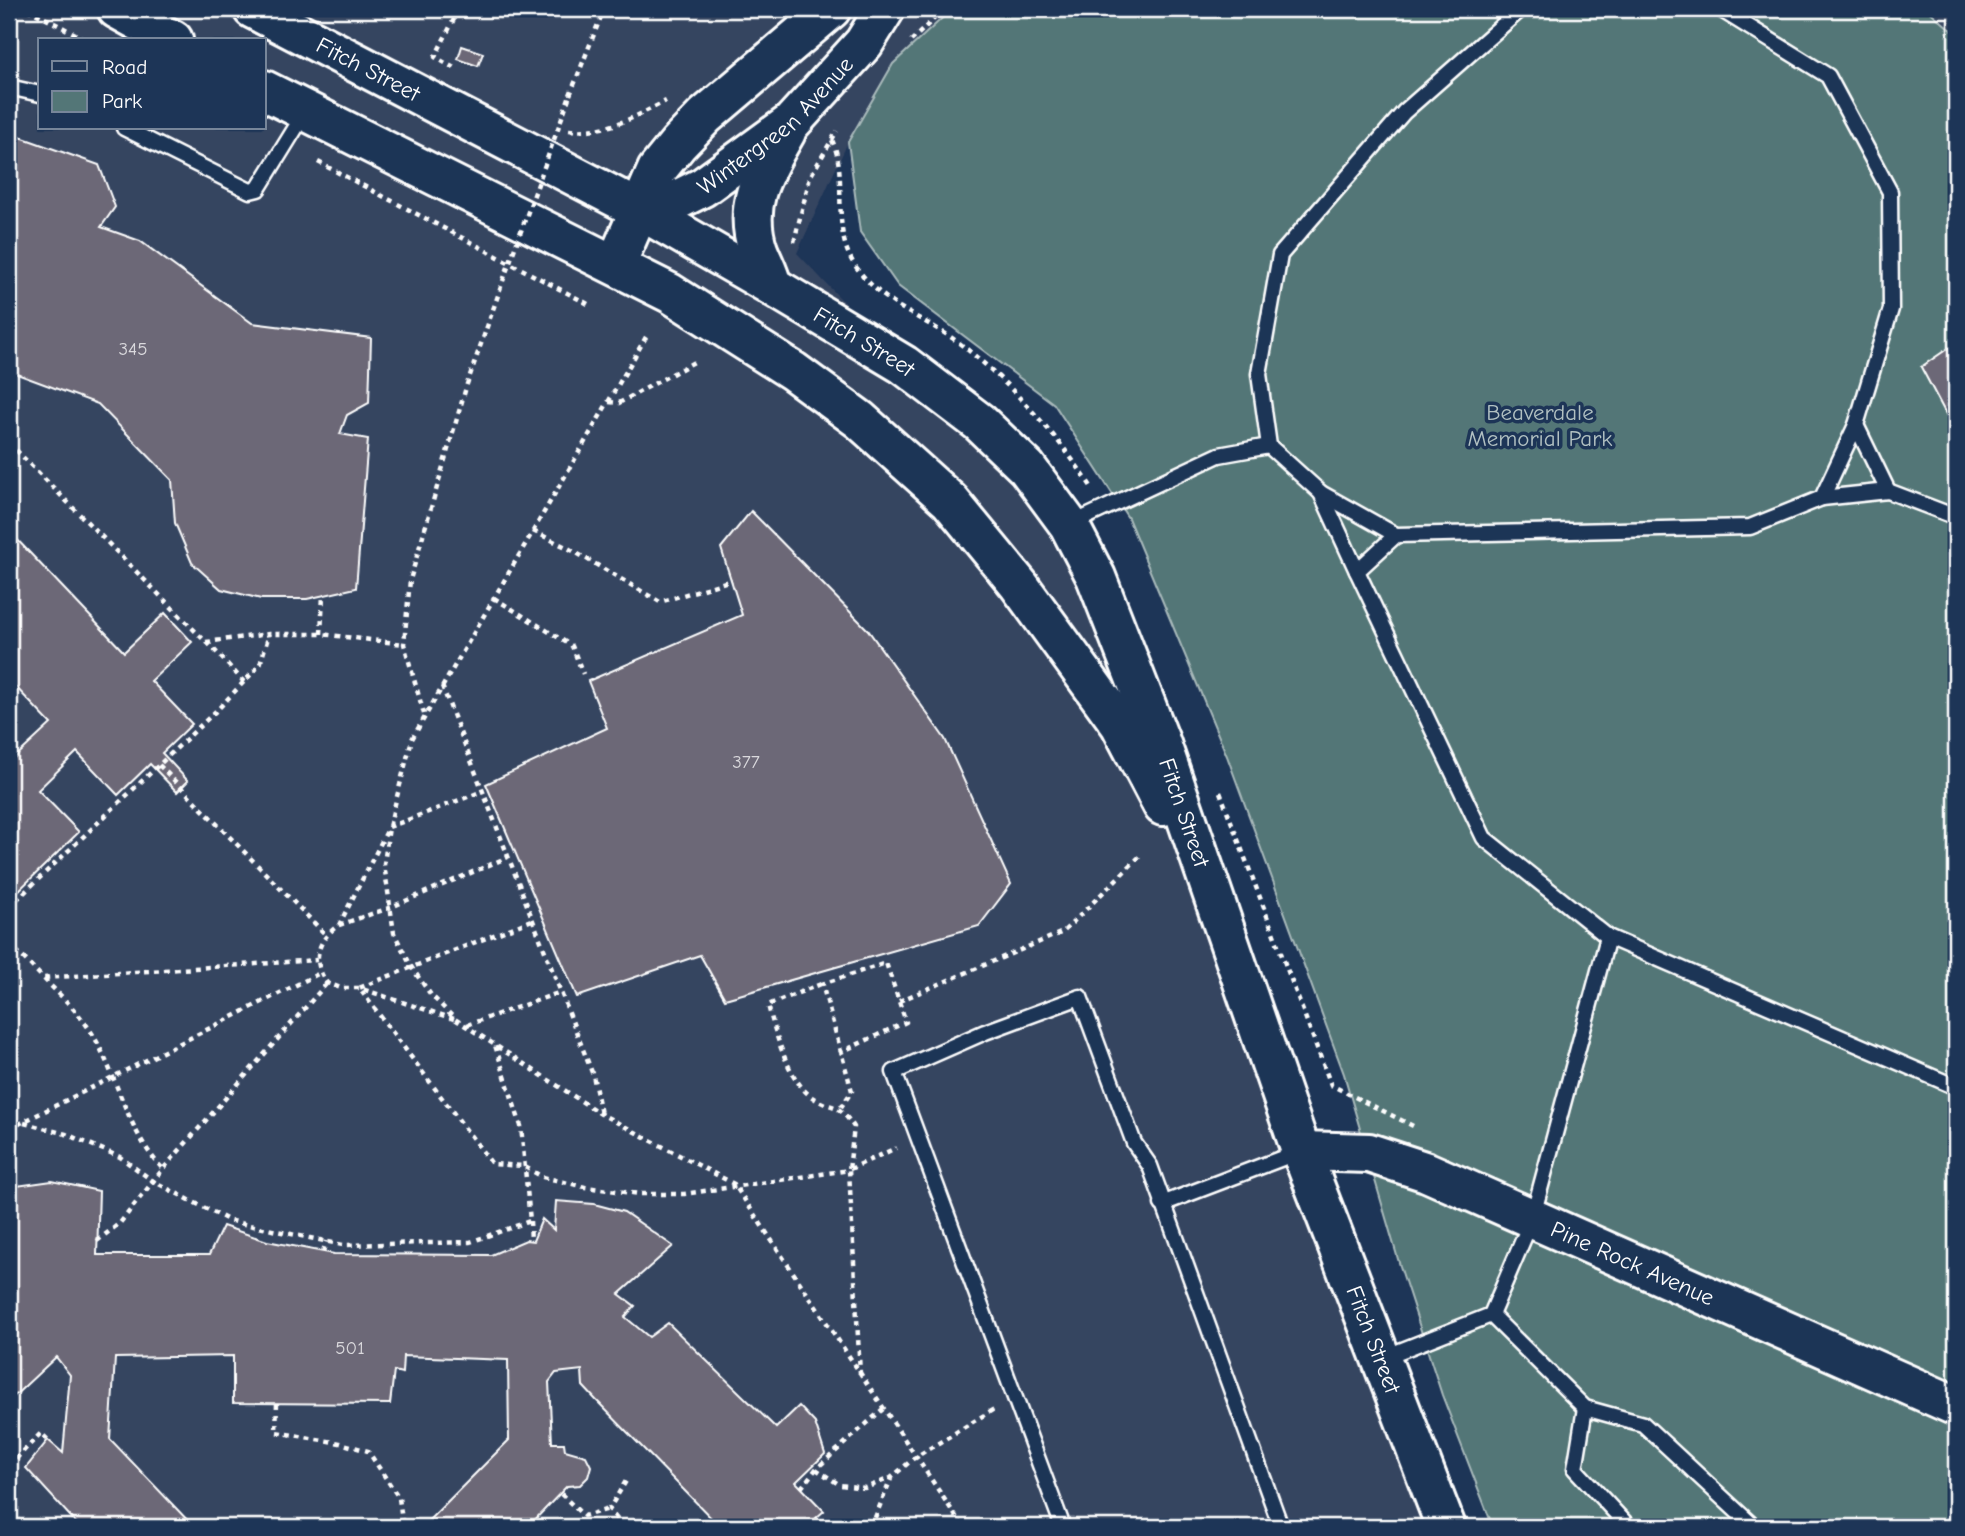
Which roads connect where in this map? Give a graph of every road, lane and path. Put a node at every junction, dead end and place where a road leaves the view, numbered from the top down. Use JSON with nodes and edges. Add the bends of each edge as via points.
{"nodes":[{"id":1,"x":27,"y":9,"type":"edge"},
{"id":2,"x":117,"y":9,"type":"edge"},
{"id":3,"x":253,"y":9,"type":"edge"},
{"id":4,"x":459,"y":9,"type":"edge"},
{"id":5,"x":604,"y":9,"type":"edge"},
{"id":6,"x":831,"y":9,"type":"edge"},
{"id":7,"x":885,"y":9,"type":"edge"},
{"id":8,"x":944,"y":9,"type":"edge"},
{"id":9,"x":1521,"y":9,"type":"edge"},
{"id":10,"x":1720,"y":9,"type":"edge"},
{"id":11,"x":83,"y":38,"type":"edge"},
{"id":12,"x":169,"y":38,"type":"edge"},
{"id":13,"x":905,"y":47,"type":"dead end"},
{"id":14,"x":435,"y":57,"type":"dead end"},
{"id":15,"x":9,"y":87,"type":"edge"},
{"id":16,"x":266,"y":91,"type":"edge"},
{"id":17,"x":38,"y":94,"type":"edge"},
{"id":18,"x":669,"y":99,"type":"dead end"},
{"id":19,"x":307,"y":111,"type":"junction"},
{"id":20,"x":791,"y":124,"type":"junction"},
{"id":21,"x":838,"y":129,"type":"dead end"},
{"id":22,"x":128,"y":130,"type":"edge"},
{"id":23,"x":585,"y":131,"type":"dead end"},
{"id":24,"x":286,"y":145,"type":"junction"},
{"id":25,"x":642,"y":211,"type":"junction"},
{"id":26,"x":790,"y":247,"type":"dead end"},
{"id":27,"x":616,"y":264,"type":"junction"},
{"id":28,"x":772,"y":286,"type":"junction"},
{"id":29,"x":590,"y":305,"type":"dead end"},
{"id":30,"x":646,"y":337,"type":"dead end"},
{"id":31,"x":694,"y":362,"type":"dead end"},
{"id":32,"x":609,"y":402,"type":"junction"},
{"id":33,"x":1856,"y":425,"type":"junction"},
{"id":34,"x":9,"y":443,"type":"edge"},
{"id":35,"x":1269,"y":446,"type":"junction"},
{"id":36,"x":1888,"y":491,"type":"junction"},
{"id":37,"x":1321,"y":493,"type":"junction"},
{"id":38,"x":1822,"y":498,"type":"junction"},
{"id":39,"x":1956,"y":517,"type":"edge"},
{"id":40,"x":1069,"y":525,"type":"junction"},
{"id":41,"x":533,"y":531,"type":"junction"},
{"id":42,"x":1396,"y":535,"type":"junction"},
{"id":43,"x":1357,"y":571,"type":"junction"},
{"id":44,"x":732,"y":580,"type":"dead end"},
{"id":45,"x":323,"y":595,"type":"dead end"},
{"id":46,"x":494,"y":597,"type":"junction"},
{"id":47,"x":321,"y":634,"type":"junction"},
{"id":48,"x":269,"y":635,"type":"junction"},
{"id":49,"x":206,"y":642,"type":"junction"},
{"id":50,"x":404,"y":644,"type":"junction"},
{"id":51,"x":583,"y":674,"type":"dead end"},
{"id":52,"x":244,"y":682,"type":"junction"},
{"id":53,"x":442,"y":685,"type":"junction"},
{"id":54,"x":424,"y":714,"type":"junction"},
{"id":55,"x":159,"y":765,"type":"junction"},
{"id":56,"x":482,"y":791,"type":"junction"},
{"id":57,"x":389,"y":827,"type":"junction"},
{"id":58,"x":1141,"y":855,"type":"dead end"},
{"id":59,"x":508,"y":857,"type":"junction"},
{"id":60,"x":9,"y":907,"type":"edge"},
{"id":61,"x":389,"y":908,"type":"junction"},
{"id":62,"x":1222,"y":916,"type":"junction"},
{"id":63,"x":533,"y":920,"type":"junction"},
{"id":64,"x":339,"y":925,"type":"junction"},
{"id":65,"x":325,"y":934,"type":"junction"},
{"id":66,"x":1608,"y":937,"type":"junction"},
{"id":67,"x":9,"y":943,"type":"edge"},
{"id":68,"x":17,"y":950,"type":"junction"},
{"id":69,"x":317,"y":960,"type":"junction"},
{"id":70,"x":9,"y":966,"type":"edge"},
{"id":71,"x":412,"y":968,"type":"junction"},
{"id":72,"x":320,"y":973,"type":"junction"},
{"id":73,"x":43,"y":978,"type":"junction"},
{"id":74,"x":327,"y":983,"type":"junction"},
{"id":75,"x":822,"y":984,"type":"junction"},
{"id":76,"x":359,"y":988,"type":"junction"},
{"id":77,"x":561,"y":992,"type":"junction"},
{"id":78,"x":899,"y":1001,"type":"junction"},
{"id":79,"x":455,"y":1019,"type":"junction"},
{"id":80,"x":467,"y":1025,"type":"junction"},
{"id":81,"x":494,"y":1042,"type":"junction"},
{"id":82,"x":839,"y":1053,"type":"junction"},
{"id":83,"x":112,"y":1077,"type":"junction"},
{"id":84,"x":1956,"y":1087,"type":"edge"},
{"id":85,"x":841,"y":1107,"type":"junction"},
{"id":86,"x":601,"y":1114,"type":"junction"},
{"id":87,"x":24,"y":1123,"type":"junction"},
{"id":88,"x":9,"y":1129,"type":"edge"},
{"id":89,"x":918,"y":1138,"type":"junction"},
{"id":90,"x":1301,"y":1151,"type":"junction"},
{"id":91,"x":523,"y":1166,"type":"junction"},
{"id":92,"x":163,"y":1169,"type":"junction"},
{"id":93,"x":849,"y":1170,"type":"junction"},
{"id":94,"x":153,"y":1181,"type":"junction"},
{"id":95,"x":734,"y":1184,"type":"junction"},
{"id":96,"x":1162,"y":1204,"type":"junction"},
{"id":97,"x":1532,"y":1219,"type":"junction"},
{"id":98,"x":530,"y":1221,"type":"junction"},
{"id":99,"x":97,"y":1241,"type":"dead end"},
{"id":100,"x":326,"y":1241,"type":"junction"},
{"id":101,"x":531,"y":1241,"type":"dead end"},
{"id":102,"x":323,"y":1251,"type":"dead end"},
{"id":103,"x":1491,"y":1315,"type":"junction"},
{"id":104,"x":1382,"y":1358,"type":"junction"},
{"id":105,"x":860,"y":1375,"type":"junction"},
{"id":106,"x":1013,"y":1397,"type":"junction"},
{"id":107,"x":277,"y":1404,"type":"dead end"},
{"id":108,"x":1956,"y":1406,"type":"edge"},
{"id":109,"x":1585,"y":1408,"type":"junction"},
{"id":110,"x":883,"y":1409,"type":"junction"},
{"id":111,"x":48,"y":1440,"type":"dead end"},
{"id":112,"x":915,"y":1458,"type":"junction"},
{"id":113,"x":9,"y":1466,"type":"edge"},
{"id":114,"x":816,"y":1469,"type":"junction"},
{"id":115,"x":891,"y":1478,"type":"junction"},
{"id":116,"x":626,"y":1481,"type":"dead end"},
{"id":117,"x":801,"y":1488,"type":"dead end"},
{"id":118,"x":561,"y":1494,"type":"dead end"},
{"id":119,"x":610,"y":1509,"type":"junction"},
{"id":120,"x":403,"y":1527,"type":"edge"},
{"id":121,"x":623,"y":1527,"type":"edge"},
{"id":122,"x":871,"y":1527,"type":"edge"},
{"id":123,"x":963,"y":1527,"type":"edge"},
{"id":124,"x":1063,"y":1527,"type":"edge"},
{"id":125,"x":1281,"y":1527,"type":"edge"},
{"id":126,"x":1446,"y":1527,"type":"edge"},
{"id":127,"x":1629,"y":1527,"type":"edge"},
{"id":128,"x":1754,"y":1527,"type":"edge"}],
"edges":[{"from":1,"to":11,"type":"path"},
{"from":2,"to":12,"type":"main road"},
{"from":3,"to":25,"type":"main road","name":"Fitch Street"},
{"from":4,"to":14,"type":"path"},
{"from":5,"to":50,"type":"path","bridge":true,"via":[[503,281],[432,499],[411,580]]},
{"from":6,"to":25,"type":"main road","name":"Wintergreen Avenue","via":[[678,144],[657,170]]},
{"from":7,"to":20,"type":"main road","name":"Wintergreen Avenue","via":[[864,43]]},
{"from":8,"to":13,"type":"path"},
{"from":9,"to":35,"type":"lane","via":[[1404,112],[1280,255],[1259,374]]},
{"from":10,"to":33,"type":"lane","via":[[1828,76],[1890,192],[1891,309]]},
{"from":15,"to":17,"type":"lane"},
{"from":16,"to":19,"type":"main road","name":"Fitch Street"},
{"from":18,"to":23,"type":"path","via":[[623,124]]},
{"from":19,"to":24,"type":"lane"},
{"from":19,"to":27,"type":"main road","name":"Fitch Street"},
{"from":20,"to":25,"type":"main road","name":"Wintergreen Avenue","via":[[703,187]]},
{"from":20,"to":28,"type":"main road","via":[[757,183],[753,218],[758,249]]},
{"from":21,"to":26,"type":"path","via":[[810,177],[796,240]]},
{"from":22,"to":24,"type":"lane","via":[[250,191],[258,189]]},
{"from":24,"to":29,"type":"path"},
{"from":25,"to":27,"type":"main road","name":"Wintergreen Avenue"},
{"from":25,"to":28,"type":"main road","name":"Fitch Street"},
{"from":27,"to":62,"type":"main road","name":"Fitch Street","via":[[681,299],[793,371],[860,420],[950,500],[1019,585],[1119,724]]},
{"from":28,"to":40,"type":"main road","name":"Fitch Street","via":[[904,365],[979,422],[1027,468]]},
{"from":30,"to":32,"type":"path"},
{"from":31,"to":32,"type":"path","via":[[619,403]]},
{"from":32,"to":41,"type":"path"},
{"from":33,"to":36,"type":"lane"},
{"from":33,"to":38,"type":"lane"},
{"from":34,"to":49,"type":"path"},
{"from":35,"to":37,"type":"lane"},
{"from":35,"to":40,"type":"lane","via":[[1219,456]]},
{"from":36,"to":38,"type":"lane"},
{"from":36,"to":39,"type":"lane"},
{"from":37,"to":42,"type":"lane"},
{"from":37,"to":43,"type":"lane"},
{"from":38,"to":42,"type":"lane","via":[[1750,527]]},
{"from":40,"to":62,"type":"main road","name":"Fitch Street","via":[[1096,577]]},
{"from":41,"to":44,"type":"path","via":[[660,602]]},
{"from":41,"to":46,"type":"path"},
{"from":42,"to":43,"type":"lane"},
{"from":43,"to":66,"type":"lane","via":[[1485,838]]},
{"from":45,"to":47,"type":"path"},
{"from":46,"to":51,"type":"path","via":[[572,646]]},
{"from":46,"to":53,"type":"path"},
{"from":47,"to":48,"type":"path"},
{"from":47,"to":50,"type":"path"},
{"from":48,"to":49,"type":"path"},
{"from":48,"to":52,"type":"path","via":[[260,665]]},
{"from":49,"to":52,"type":"path"},
{"from":50,"to":54,"type":"path"},
{"from":52,"to":55,"type":"path"},
{"from":53,"to":54,"type":"path"},
{"from":53,"to":56,"type":"path"},
{"from":54,"to":57,"type":"path","via":[[412,739]]},
{"from":55,"to":60,"type":"path"},
{"from":55,"to":65,"type":"path"},
{"from":56,"to":57,"type":"path"},
{"from":56,"to":59,"type":"path"},
{"from":57,"to":61,"type":"path","via":[[384,864]]},
{"from":57,"to":64,"type":"path"},
{"from":58,"to":78,"type":"path","via":[[1063,932]]},
{"from":59,"to":61,"type":"path"},
{"from":59,"to":63,"type":"path"},
{"from":61,"to":64,"type":"path"},
{"from":61,"to":71,"type":"path","via":[[394,933]]},
{"from":62,"to":90,"type":"main road","name":"Fitch Street"},
{"from":63,"to":71,"type":"path"},
{"from":63,"to":77,"type":"path"},
{"from":64,"to":65,"type":"path"},
{"from":65,"to":69,"type":"path"},
{"from":66,"to":84,"type":"lane"},
{"from":66,"to":97,"type":"lane"},
{"from":67,"to":68,"type":"path"},
{"from":68,"to":70,"type":"path"},
{"from":68,"to":73,"type":"path"},
{"from":69,"to":72,"type":"path"},
{"from":69,"to":73,"type":"path"},
{"from":71,"to":76,"type":"path"},
{"from":71,"to":79,"type":"path"},
{"from":72,"to":74,"type":"path"},
{"from":72,"to":83,"type":"path"},
{"from":73,"to":83,"type":"path","via":[[80,1016]]},
{"from":74,"to":76,"type":"path"},
{"from":74,"to":92,"type":"path"},
{"from":75,"to":78,"type":"path","via":[[886,963]]},
{"from":75,"to":82,"type":"path"},
{"from":75,"to":85,"type":"path","via":[[768,1005],[791,1070],[811,1097]]},
{"from":76,"to":79,"type":"path"},
{"from":76,"to":91,"type":"path","via":[[492,1164]]},
{"from":77,"to":80,"type":"path"},
{"from":77,"to":86,"type":"path","via":[[593,1075]]},
{"from":78,"to":82,"type":"path","via":[[906,1022]]},
{"from":79,"to":80,"type":"path"},
{"from":80,"to":81,"type":"path"},
{"from":81,"to":86,"type":"path"},
{"from":81,"to":91,"type":"path","via":[[521,1126]]},
{"from":82,"to":85,"type":"path","via":[[852,1091]]},
{"from":83,"to":87,"type":"path"},
{"from":83,"to":92,"type":"path","via":[[145,1151]]},
{"from":85,"to":93,"type":"path","via":[[855,1127]]},
{"from":86,"to":95,"type":"path"},
{"from":87,"to":88,"type":"path"},
{"from":87,"to":94,"type":"path","via":[[66,1134],[120,1157]]},
{"from":89,"to":93,"type":"path"},
{"from":89,"to":96,"type":"lane","via":[[894,1072],[1080,997],[1134,1143],[1150,1166]]},
{"from":89,"to":106,"type":"lane"},
{"from":90,"to":96,"type":"lane"},
{"from":90,"to":97,"type":"main road","name":"Pine Rock Avenue","via":[[1369,1153],[1427,1172]]},
{"from":90,"to":104,"type":"main road","name":"Fitch Street"},
{"from":91,"to":95,"type":"path","via":[[543,1177],[640,1194],[684,1194]]},
{"from":91,"to":98,"type":"path"},
{"from":92,"to":94,"type":"path"},
{"from":93,"to":95,"type":"path"},
{"from":93,"to":105,"type":"path"},
{"from":94,"to":99,"type":"path","via":[[120,1223]]},
{"from":94,"to":100,"type":"path","via":[[228,1220]]},
{"from":95,"to":105,"type":"path"},
{"from":96,"to":125,"type":"lane"},
{"from":97,"to":103,"type":"lane"},
{"from":97,"to":108,"type":"main road","name":"Pine Rock Avenue"},
{"from":98,"to":100,"type":"path","via":[[470,1242],[343,1245]]},
{"from":98,"to":101,"type":"path"},
{"from":100,"to":102,"type":"path"},
{"from":103,"to":104,"type":"lane"},
{"from":103,"to":109,"type":"lane"},
{"from":104,"to":126,"type":"main road","name":"Fitch Street"},
{"from":105,"to":110,"type":"path"},
{"from":106,"to":112,"type":"path"},
{"from":106,"to":124,"type":"lane"},
{"from":107,"to":120,"type":"path","via":[[276,1432],[368,1451],[399,1498]]},
{"from":109,"to":127,"type":"lane","via":[[1575,1469]]},
{"from":109,"to":128,"type":"lane","via":[[1643,1424]]},
{"from":110,"to":112,"type":"path"},
{"from":110,"to":114,"type":"path"},
{"from":111,"to":113,"type":"path","via":[[41,1433]]},
{"from":112,"to":115,"type":"path"},
{"from":112,"to":123,"type":"path"},
{"from":114,"to":115,"type":"path","via":[[840,1485],[865,1488]]},
{"from":114,"to":117,"type":"path"},
{"from":115,"to":122,"type":"path"},
{"from":116,"to":119,"type":"path"},
{"from":118,"to":119,"type":"path","via":[[584,1516]]},
{"from":119,"to":121,"type":"path"}]}
